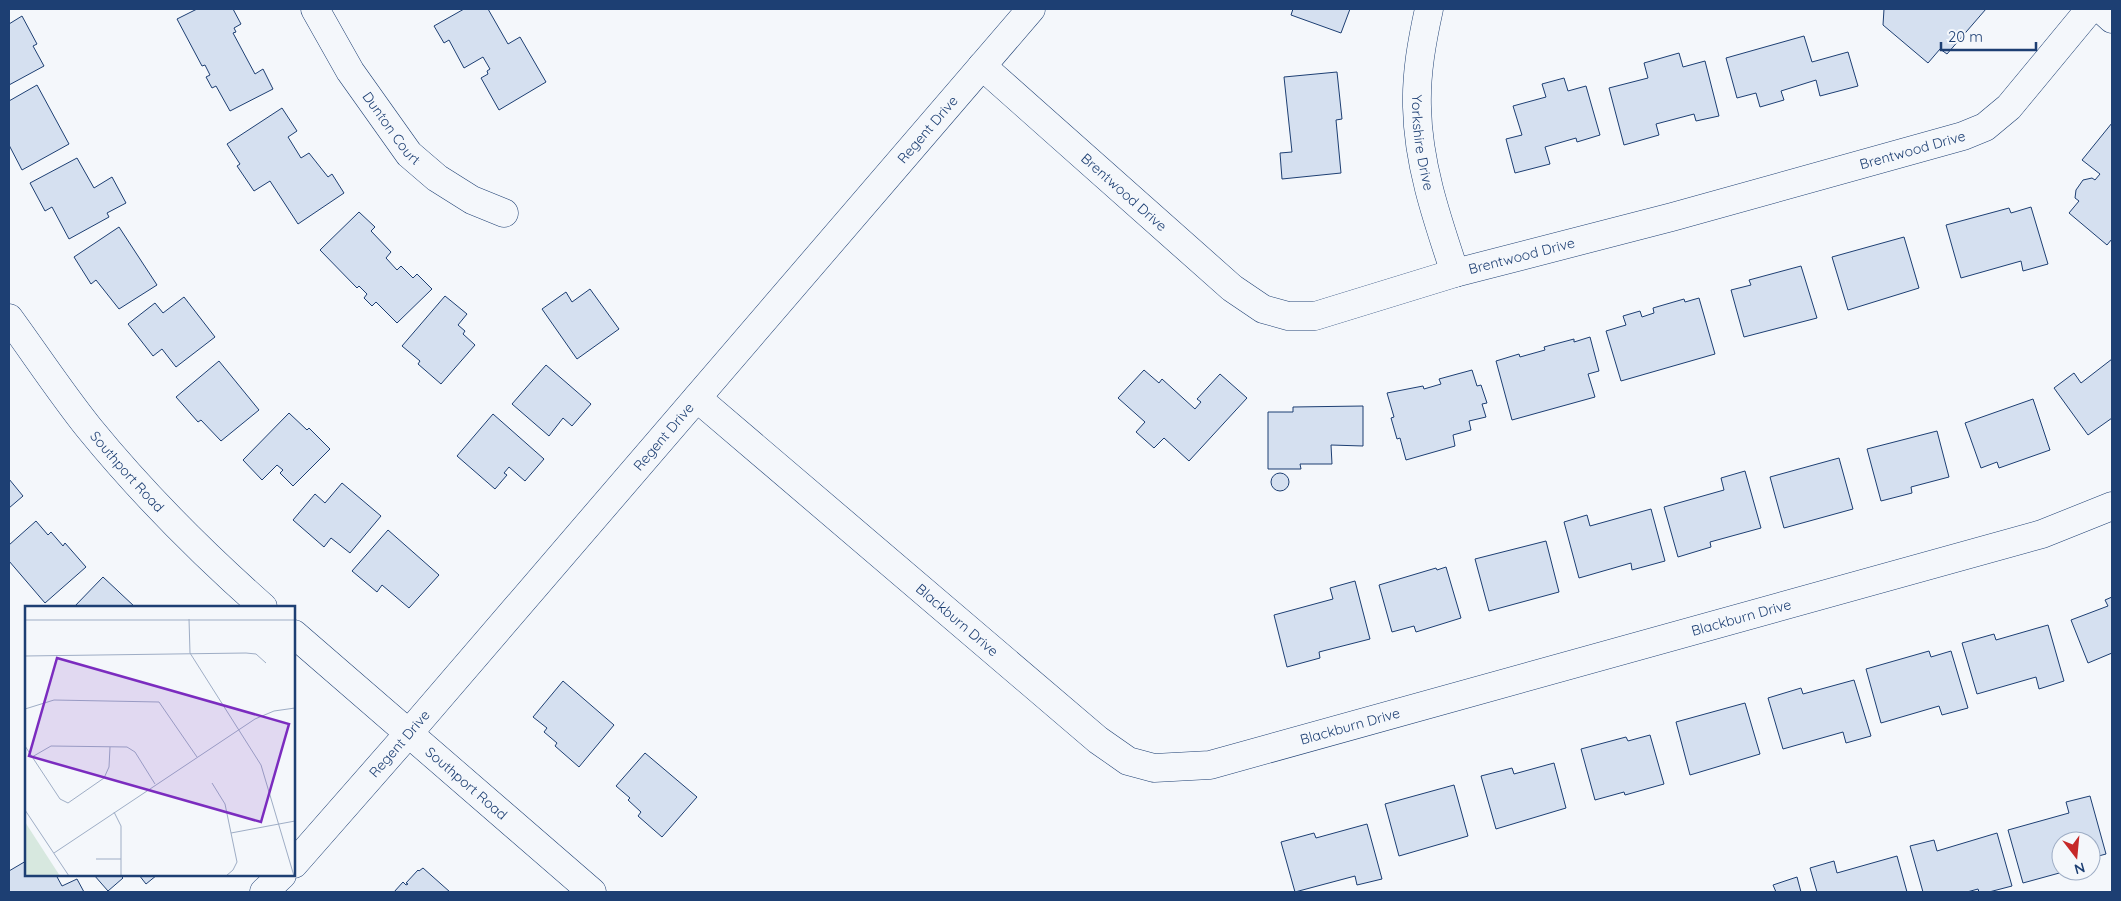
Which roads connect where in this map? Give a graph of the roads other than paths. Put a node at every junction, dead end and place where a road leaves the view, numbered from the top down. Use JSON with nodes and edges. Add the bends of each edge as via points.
{"nodes":[{"id":1,"x":315,"y":9,"type":"edge"},
{"id":2,"x":1031,"y":9,"type":"edge"},
{"id":3,"x":1429,"y":9,"type":"edge"},
{"id":4,"x":2090,"y":9,"type":"edge"},
{"id":5,"x":2101,"y":9,"type":"edge"},
{"id":6,"x":2112,"y":18,"type":"edge"},
{"id":7,"x":982,"y":66,"type":"junction"},
{"id":8,"x":504,"y":213,"type":"dead end"},
{"id":9,"x":1455,"y":273,"type":"junction"},
{"id":10,"x":9,"y":318,"type":"edge"},
{"id":11,"x":696,"y":398,"type":"junction"},
{"id":12,"x":2112,"y":506,"type":"edge"},
{"id":13,"x":262,"y":606,"type":"edge"},
{"id":14,"x":295,"y":635,"type":"edge"},
{"id":15,"x":408,"y":734,"type":"junction"},
{"id":16,"x":295,"y":863,"type":"edge"},
{"id":17,"x":281,"y":876,"type":"edge"},
{"id":18,"x":264,"y":892,"type":"edge"},
{"id":19,"x":592,"y":892,"type":"edge"}],
"edges":[{"from":1,"to":8,"type":"street","name":"Dunton Court","via":[[350,71],[409,154],[437,178],[472,200]]},
{"from":2,"to":7,"type":"street","name":"Regent Drive"},
{"from":3,"to":9,"type":"street","name":"Yorkshire Drive","via":[[1420,51],[1417,106],[1422,163]]},
{"from":4,"to":9,"type":"street","name":"Brentwood Drive","via":[[2009,107],[1985,127],[1963,136],[1672,217]]},
{"from":5,"to":6,"type":"street"},
{"from":7,"to":9,"type":"street","name":"Brentwood Drive","via":[[1232,288],[1263,309],[1288,316],[1315,316]]},
{"from":7,"to":11,"type":"street","name":"Regent Drive"},
{"from":10,"to":13,"type":"street","name":"Southport Road","via":[[88,427],[138,486],[213,563]]},
{"from":11,"to":12,"type":"street","name":"Blackburn Drive","via":[[1098,740],[1128,761],[1154,768],[1210,765],[2042,534]]},
{"from":11,"to":15,"type":"street","name":"Regent Drive"},
{"from":14,"to":15,"type":"street","name":"Southport Road"},
{"from":15,"to":16,"type":"street","name":"Regent Drive"},
{"from":15,"to":19,"type":"street","name":"Southport Road"},
{"from":17,"to":18,"type":"street"}]}
